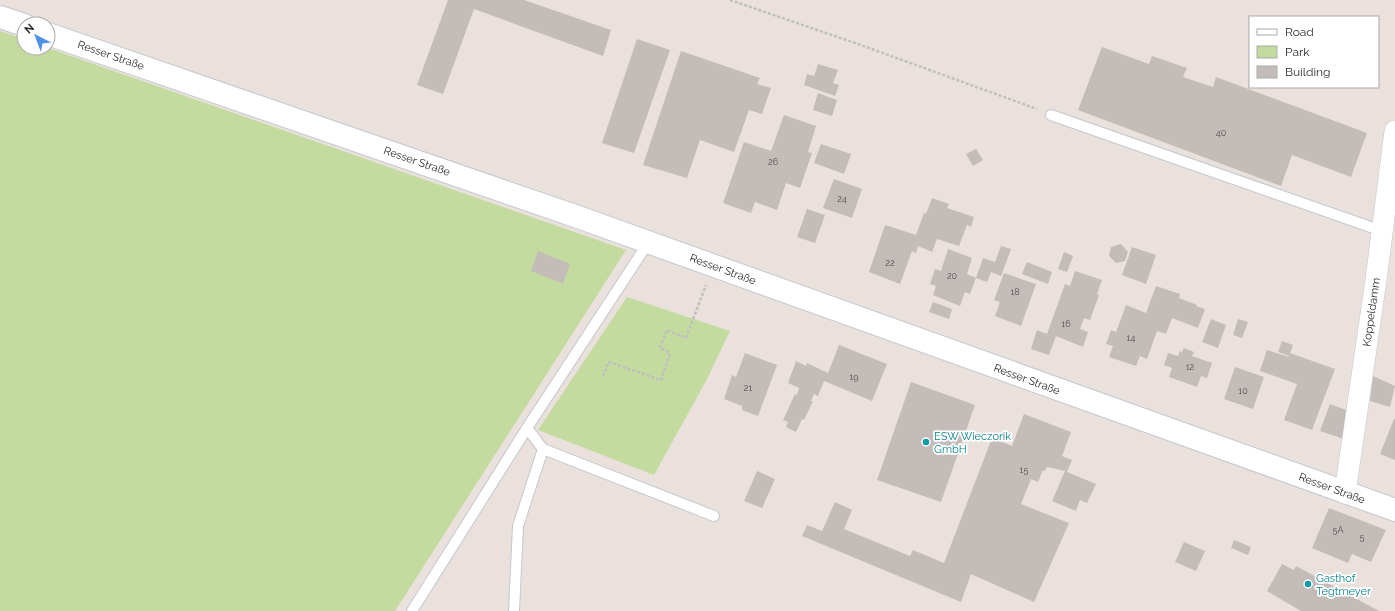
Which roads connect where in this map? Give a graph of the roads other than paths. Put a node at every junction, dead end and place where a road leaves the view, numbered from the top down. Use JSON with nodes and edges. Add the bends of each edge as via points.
{"nodes":[{"id":1,"x":0,"y":17,"type":"edge"},
{"id":2,"x":16,"y":22,"type":"edge"},
{"id":3,"x":56,"y":37,"type":"edge"},
{"id":4,"x":1051,"y":115,"type":"road end"},
{"id":5,"x":1395,"y":131,"type":"edge"},
{"id":6,"x":1382,"y":231,"type":"junction"},
{"id":7,"x":648,"y":243,"type":"junction"},
{"id":8,"x":527,"y":428,"type":"junction"},
{"id":9,"x":543,"y":449,"type":"junction"},
{"id":10,"x":1345,"y":493,"type":"junction"},
{"id":11,"x":1395,"y":510,"type":"edge"},
{"id":12,"x":714,"y":516,"type":"dead end"},
{"id":13,"x":412,"y":611,"type":"edge"},
{"id":14,"x":514,"y":611,"type":"edge"}],
"edges":[{"from":1,"to":2,"type":"main road"},
{"from":3,"to":7,"type":"main road","name":"Resser Straße"},
{"from":4,"to":6,"type":"lane"},
{"from":5,"to":6,"type":"street","name":"Koppeldamm"},
{"from":6,"to":10,"type":"street","name":"Koppeldamm"},
{"from":7,"to":8,"type":"lane"},
{"from":7,"to":10,"type":"main road","name":"Resser Straße"},
{"from":8,"to":9,"type":"lane"},
{"from":8,"to":13,"type":"lane"},
{"from":9,"to":12,"type":"lane"},
{"from":9,"to":14,"type":"lane","via":[[518,526]]},
{"from":10,"to":11,"type":"main road","name":"Resser Straße"}]}
